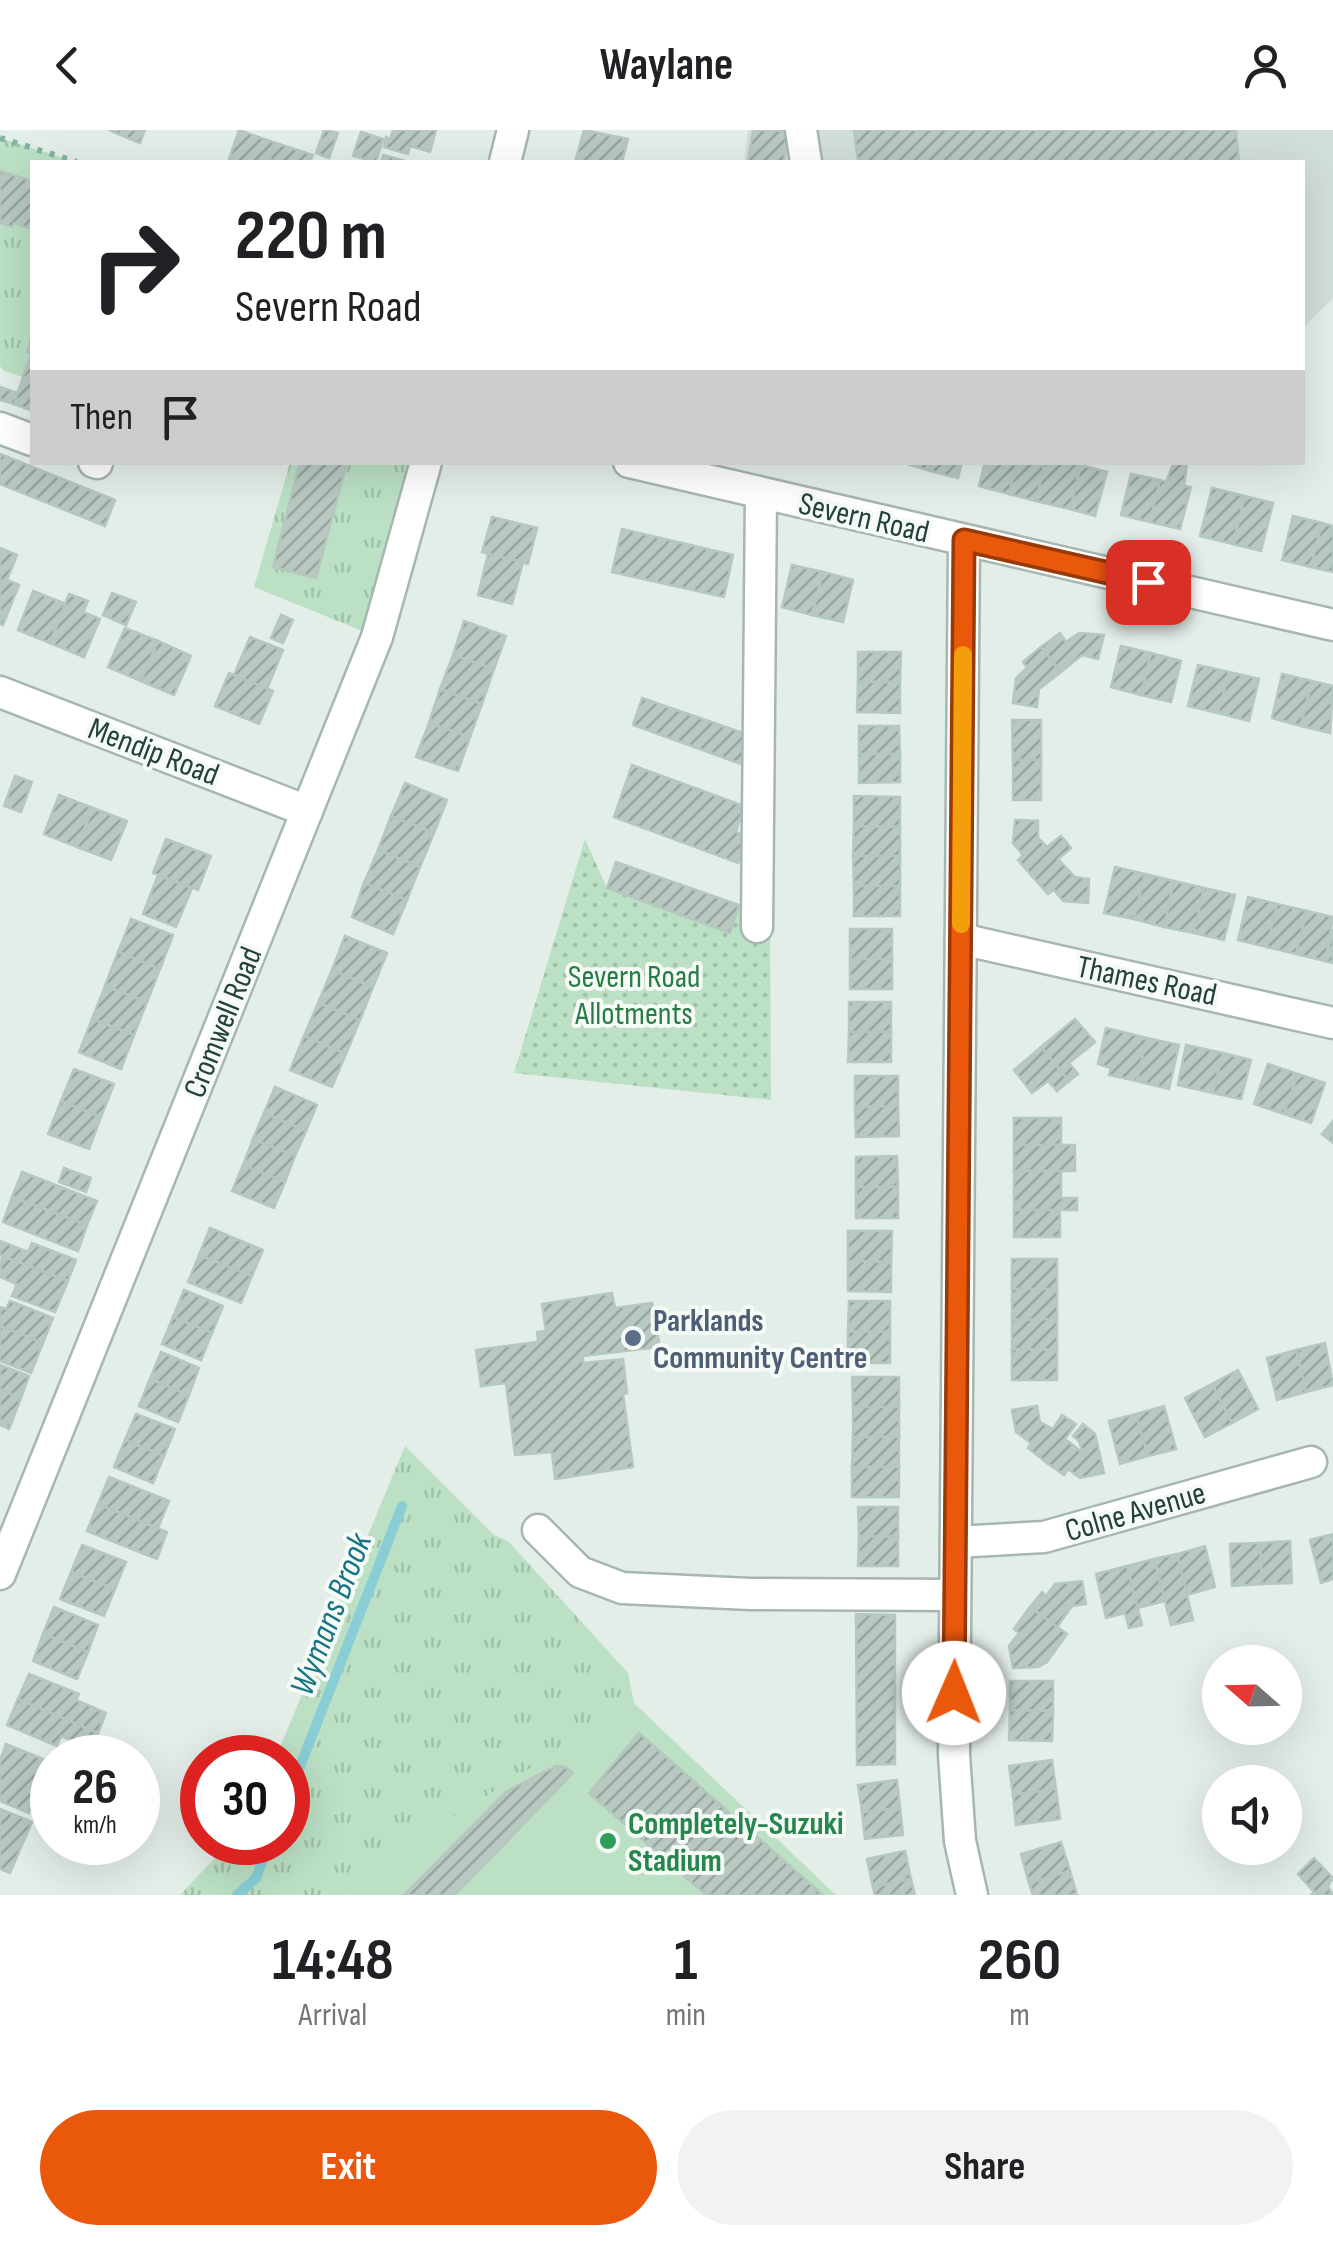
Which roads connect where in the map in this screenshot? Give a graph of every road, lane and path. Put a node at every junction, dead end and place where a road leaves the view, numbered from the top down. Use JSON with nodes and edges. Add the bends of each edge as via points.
{"nodes":[{"id":1,"x":513,"y":130,"type":"edge"},
{"id":2,"x":801,"y":130,"type":"edge"},
{"id":3,"x":0,"y":138,"type":"edge"},
{"id":4,"x":71,"y":160,"type":"edge"},
{"id":5,"x":506,"y":160,"type":"edge"},
{"id":6,"x":806,"y":160,"type":"edge"},
{"id":7,"x":0,"y":428,"type":"edge"},
{"id":8,"x":30,"y":439,"type":"edge"},
{"id":9,"x":425,"y":465,"type":"edge"},
{"id":10,"x":642,"y":465,"type":"edge"},
{"id":11,"x":760,"y":493,"type":"junction"},
{"id":12,"x":964,"y":540,"type":"junction"},
{"id":13,"x":1333,"y":625,"type":"edge"},
{"id":14,"x":0,"y":692,"type":"edge"},
{"id":15,"x":307,"y":811,"type":"junction"},
{"id":16,"x":757,"y":926,"type":"dead end"},
{"id":17,"x":961,"y":939,"type":"junction"},
{"id":18,"x":1333,"y":1023,"type":"edge"},
{"id":19,"x":1310,"y":1462,"type":"dead end"},
{"id":20,"x":538,"y":1530,"type":"dead end"},
{"id":21,"x":956,"y":1542,"type":"junction"},
{"id":22,"x":0,"y":1574,"type":"edge"},
{"id":23,"x":956,"y":1595,"type":"junction"},
{"id":24,"x":972,"y":1895,"type":"edge"}],
"edges":[{"from":1,"to":5,"type":"street"},
{"from":2,"to":6,"type":"street"},
{"from":3,"to":4,"type":"path"},
{"from":7,"to":8,"type":"street"},
{"from":9,"to":15,"type":"street","name":"Cromwell Road","via":[[377,637]]},
{"from":10,"to":11,"type":"street","name":"Severn Road"},
{"from":11,"to":12,"type":"street","name":"Severn Road"},
{"from":11,"to":16,"type":"street"},
{"from":12,"to":13,"type":"street","name":"Severn Road"},
{"from":12,"to":17,"type":"street"},
{"from":14,"to":15,"type":"street","name":"Mendip Road"},
{"from":15,"to":22,"type":"street","name":"Cromwell Road"},
{"from":17,"to":18,"type":"street","name":"Thames Road"},
{"from":17,"to":21,"type":"street"},
{"from":19,"to":21,"type":"street","name":"Colne Avenue","via":[[1044,1537]]},
{"from":20,"to":23,"type":"street","via":[[580,1572],[622,1588]]},
{"from":21,"to":23,"type":"street"},
{"from":23,"to":24,"type":"street","via":[[954,1784]]}]}
